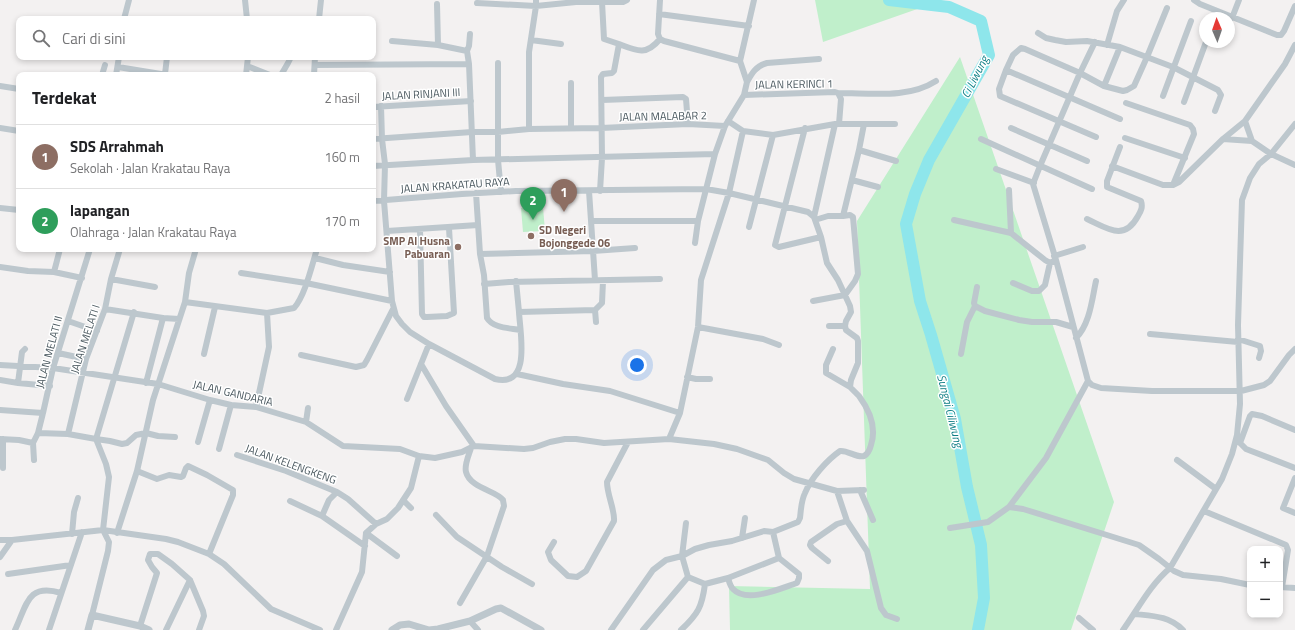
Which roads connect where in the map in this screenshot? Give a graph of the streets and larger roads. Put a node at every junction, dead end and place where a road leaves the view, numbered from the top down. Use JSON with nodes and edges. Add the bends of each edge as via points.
{"nodes":[{"id":1,"x":129,"y":0,"type":"edge"},
{"id":2,"x":245,"y":0,"type":"edge"},
{"id":3,"x":321,"y":0,"type":"edge"},
{"id":4,"x":627,"y":0,"type":"edge"},
{"id":5,"x":660,"y":0,"type":"edge"},
{"id":6,"x":754,"y":0,"type":"edge"},
{"id":7,"x":1124,"y":0,"type":"edge"},
{"id":8,"x":1194,"y":0,"type":"edge"},
{"id":9,"x":1240,"y":0,"type":"edge"},
{"id":10,"x":602,"y":2,"type":"junction"},
{"id":11,"x":477,"y":3,"type":"dead end"},
{"id":12,"x":536,"y":3,"type":"edge"},
{"id":13,"x":438,"y":4,"type":"dead end"},
{"id":14,"x":1295,"y":6,"type":"edge"},
{"id":15,"x":1167,"y":8,"type":"dead end"},
{"id":16,"x":1218,"y":12,"type":"edge"},
{"id":17,"x":1235,"y":12,"type":"edge"},
{"id":18,"x":659,"y":14,"type":"junction"},
{"id":19,"x":125,"y":16,"type":"edge"},
{"id":20,"x":247,"y":16,"type":"edge"},
{"id":21,"x":319,"y":16,"type":"edge"},
{"id":22,"x":1235,"y":19,"type":"edge"},
{"id":23,"x":1191,"y":21,"type":"dead end"},
{"id":24,"x":749,"y":26,"type":"junction"},
{"id":25,"x":470,"y":34,"type":"dead end"},
{"id":26,"x":1038,"y":34,"type":"dead end"},
{"id":27,"x":660,"y":39,"type":"junction"},
{"id":28,"x":531,"y":40,"type":"junction"},
{"id":29,"x":392,"y":42,"type":"dead end"},
{"id":30,"x":1095,"y":42,"type":"junction"},
{"id":31,"x":561,"y":44,"type":"dead end"},
{"id":32,"x":618,"y":44,"type":"junction"},
{"id":33,"x":438,"y":45,"type":"junction"},
{"id":34,"x":1107,"y":45,"type":"junction"},
{"id":35,"x":1295,"y":46,"type":"edge"},
{"id":36,"x":1120,"y":47,"type":"junction"},
{"id":37,"x":1204,"y":48,"type":"edge"},
{"id":38,"x":467,"y":51,"type":"junction"},
{"id":39,"x":1147,"y":57,"type":"junction"},
{"id":40,"x":819,"y":59,"type":"dead end"},
{"id":41,"x":119,"y":60,"type":"edge"},
{"id":42,"x":168,"y":60,"type":"edge"},
{"id":43,"x":248,"y":60,"type":"edge"},
{"id":44,"x":289,"y":60,"type":"edge"},
{"id":45,"x":315,"y":60,"type":"edge"},
{"id":46,"x":740,"y":61,"type":"junction"},
{"id":47,"x":498,"y":63,"type":"dead end"},
{"id":48,"x":469,"y":64,"type":"junction"},
{"id":49,"x":105,"y":65,"type":"dead end"},
{"id":50,"x":315,"y":65,"type":"junction"},
{"id":51,"x":247,"y":66,"type":"junction"},
{"id":52,"x":118,"y":67,"type":"junction"},
{"id":53,"x":1173,"y":68,"type":"junction"},
{"id":54,"x":1006,"y":70,"type":"junction"},
{"id":55,"x":103,"y":72,"type":"edge"},
{"id":56,"x":117,"y":72,"type":"edge"},
{"id":57,"x":148,"y":72,"type":"edge"},
{"id":58,"x":166,"y":72,"type":"edge"},
{"id":59,"x":246,"y":72,"type":"edge"},
{"id":60,"x":262,"y":72,"type":"edge"},
{"id":61,"x":282,"y":72,"type":"edge"},
{"id":62,"x":314,"y":72,"type":"edge"},
{"id":63,"x":1080,"y":73,"type":"junction"},
{"id":64,"x":1193,"y":77,"type":"junction"},
{"id":65,"x":936,"y":81,"type":"dead end"},
{"id":66,"x":747,"y":82,"type":"junction"},
{"id":67,"x":571,"y":83,"type":"dead end"},
{"id":68,"x":0,"y":86,"type":"edge"},
{"id":69,"x":1104,"y":86,"type":"junction"},
{"id":70,"x":16,"y":89,"type":"edge"},
{"id":71,"x":838,"y":93,"type":"junction"},
{"id":72,"x":744,"y":95,"type":"junction"},
{"id":73,"x":1070,"y":96,"type":"junction"},
{"id":74,"x":1163,"y":96,"type":"dead end"},
{"id":75,"x":602,"y":100,"type":"junction"},
{"id":76,"x":471,"y":101,"type":"junction"},
{"id":77,"x":1184,"y":102,"type":"dead end"},
{"id":78,"x":1126,"y":103,"type":"dead end"},
{"id":79,"x":381,"y":106,"type":"junction"},
{"id":80,"x":376,"y":107,"type":"edge"},
{"id":81,"x":1215,"y":111,"type":"dead end"},
{"id":82,"x":1120,"y":119,"type":"dead end"},
{"id":83,"x":1060,"y":120,"type":"junction"},
{"id":84,"x":1245,"y":121,"type":"junction"},
{"id":85,"x":688,"y":124,"type":"junction"},
{"id":86,"x":726,"y":124,"type":"junction"},
{"id":87,"x":837,"y":124,"type":"junction"},
{"id":88,"x":864,"y":124,"type":"junction"},
{"id":89,"x":895,"y":124,"type":"dead end"},
{"id":90,"x":1295,"y":124,"type":"edge"},
{"id":91,"x":0,"y":128,"type":"edge"},
{"id":92,"x":529,"y":128,"type":"junction"},
{"id":93,"x":571,"y":128,"type":"junction"},
{"id":94,"x":601,"y":128,"type":"junction"},
{"id":95,"x":805,"y":128,"type":"junction"},
{"id":96,"x":1011,"y":128,"type":"dead end"},
{"id":97,"x":16,"y":131,"type":"edge"},
{"id":98,"x":743,"y":131,"type":"junction"},
{"id":99,"x":472,"y":132,"type":"junction"},
{"id":100,"x":498,"y":132,"type":"junction"},
{"id":101,"x":773,"y":135,"type":"junction"},
{"id":102,"x":1096,"y":137,"type":"dead end"},
{"id":103,"x":1125,"y":138,"type":"dead end"},
{"id":104,"x":376,"y":139,"type":"edge"},
{"id":105,"x":382,"y":139,"type":"junction"},
{"id":106,"x":981,"y":139,"type":"dead end"},
{"id":107,"x":1223,"y":139,"type":"junction"},
{"id":108,"x":1252,"y":141,"type":"junction"},
{"id":109,"x":1050,"y":144,"type":"junction"},
{"id":110,"x":1120,"y":147,"type":"dead end"},
{"id":111,"x":859,"y":150,"type":"junction"},
{"id":112,"x":715,"y":154,"type":"junction"},
{"id":113,"x":1270,"y":154,"type":"junction"},
{"id":114,"x":602,"y":158,"type":"junction"},
{"id":115,"x":1185,"y":158,"type":"junction"},
{"id":116,"x":473,"y":160,"type":"junction"},
{"id":117,"x":498,"y":160,"type":"junction"},
{"id":118,"x":896,"y":161,"type":"dead end"},
{"id":119,"x":1087,"y":161,"type":"dead end"},
{"id":120,"x":385,"y":164,"type":"junction"},
{"id":121,"x":1295,"y":165,"type":"edge"},
{"id":122,"x":376,"y":166,"type":"edge"},
{"id":123,"x":1040,"y":166,"type":"junction"},
{"id":124,"x":1112,"y":166,"type":"junction"},
{"id":125,"x":996,"y":169,"type":"dead end"},
{"id":126,"x":852,"y":180,"type":"junction"},
{"id":127,"x":1034,"y":183,"type":"junction"},
{"id":128,"x":1173,"y":185,"type":"junction"},
{"id":129,"x":878,"y":187,"type":"dead end"},
{"id":130,"x":706,"y":189,"type":"junction"},
{"id":131,"x":1092,"y":189,"type":"dead end"},
{"id":132,"x":590,"y":190,"type":"junction"},
{"id":133,"x":1009,"y":190,"type":"dead end"},
{"id":134,"x":600,"y":191,"type":"junction"},
{"id":135,"x":501,"y":192,"type":"junction"},
{"id":136,"x":476,"y":193,"type":"junction"},
{"id":137,"x":729,"y":193,"type":"junction"},
{"id":138,"x":757,"y":200,"type":"junction"},
{"id":139,"x":376,"y":201,"type":"edge"},
{"id":140,"x":384,"y":201,"type":"junction"},
{"id":141,"x":786,"y":206,"type":"junction"},
{"id":142,"x":0,"y":208,"type":"edge"},
{"id":143,"x":16,"y":210,"type":"edge"},
{"id":144,"x":843,"y":216,"type":"junction"},
{"id":145,"x":814,"y":218,"type":"junction"},
{"id":146,"x":1087,"y":219,"type":"dead end"},
{"id":147,"x":954,"y":220,"type":"dead end"},
{"id":148,"x":698,"y":221,"type":"junction"},
{"id":149,"x":592,"y":222,"type":"junction"},
{"id":150,"x":478,"y":225,"type":"junction"},
{"id":151,"x":749,"y":227,"type":"dead end"},
{"id":152,"x":449,"y":228,"type":"junction"},
{"id":153,"x":420,"y":230,"type":"junction"},
{"id":154,"x":387,"y":232,"type":"junction"},
{"id":155,"x":1011,"y":233,"type":"junction"},
{"id":156,"x":821,"y":236,"type":"junction"},
{"id":157,"x":695,"y":243,"type":"dead end"},
{"id":158,"x":1083,"y":247,"type":"dead end"},
{"id":159,"x":635,"y":248,"type":"dead end"},
{"id":160,"x":593,"y":251,"type":"junction"},
{"id":161,"x":59,"y":252,"type":"edge"},
{"id":162,"x":89,"y":252,"type":"edge"},
{"id":163,"x":119,"y":252,"type":"edge"},
{"id":164,"x":195,"y":252,"type":"edge"},
{"id":165,"x":316,"y":252,"type":"edge"},
{"id":166,"x":480,"y":254,"type":"junction"},
{"id":167,"x":314,"y":258,"type":"junction"},
{"id":168,"x":1054,"y":260,"type":"junction"},
{"id":169,"x":0,"y":267,"type":"edge"},
{"id":170,"x":54,"y":272,"type":"junction"},
{"id":171,"x":390,"y":272,"type":"junction"},
{"id":172,"x":241,"y":273,"type":"dead end"},
{"id":173,"x":82,"y":278,"type":"junction"},
{"id":174,"x":111,"y":279,"type":"junction"},
{"id":175,"x":660,"y":279,"type":"dead end"},
{"id":176,"x":594,"y":280,"type":"junction"},
{"id":177,"x":516,"y":281,"type":"junction"},
{"id":178,"x":603,"y":281,"type":"junction"},
{"id":179,"x":1096,"y":281,"type":"dead end"},
{"id":180,"x":306,"y":283,"type":"junction"},
{"id":181,"x":1013,"y":283,"type":"dead end"},
{"id":182,"x":484,"y":284,"type":"junction"},
{"id":183,"x":155,"y":287,"type":"dead end"},
{"id":184,"x":977,"y":287,"type":"dead end"},
{"id":185,"x":845,"y":295,"type":"junction"},
{"id":186,"x":392,"y":301,"type":"junction"},
{"id":187,"x":813,"y":301,"type":"dead end"},
{"id":188,"x":185,"y":302,"type":"junction"},
{"id":189,"x":975,"y":306,"type":"junction"},
{"id":190,"x":215,"y":307,"type":"junction"},
{"id":191,"x":105,"y":309,"type":"junction"},
{"id":192,"x":393,"y":309,"type":"junction"},
{"id":193,"x":595,"y":310,"type":"junction"},
{"id":194,"x":134,"y":312,"type":"junction"},
{"id":195,"x":518,"y":312,"type":"junction"},
{"id":196,"x":267,"y":313,"type":"junction"},
{"id":197,"x":163,"y":318,"type":"junction"},
{"id":198,"x":179,"y":318,"type":"junction"},
{"id":199,"x":68,"y":322,"type":"junction"},
{"id":200,"x":596,"y":322,"type":"dead end"},
{"id":201,"x":829,"y":326,"type":"dead end"},
{"id":202,"x":845,"y":326,"type":"junction"},
{"id":203,"x":698,"y":327,"type":"junction"},
{"id":204,"x":1073,"y":327,"type":"junction"},
{"id":205,"x":520,"y":330,"type":"junction"},
{"id":206,"x":97,"y":331,"type":"junction"},
{"id":207,"x":1150,"y":334,"type":"dead end"},
{"id":208,"x":1076,"y":338,"type":"junction"},
{"id":209,"x":1238,"y":340,"type":"junction"},
{"id":210,"x":429,"y":344,"type":"junction"},
{"id":211,"x":779,"y":346,"type":"dead end"},
{"id":212,"x":833,"y":349,"type":"dead end"},
{"id":213,"x":1295,"y":349,"type":"edge"},
{"id":214,"x":25,"y":350,"type":"dead end"},
{"id":215,"x":58,"y":353,"type":"junction"},
{"id":216,"x":204,"y":354,"type":"dead end"},
{"id":217,"x":961,"y":354,"type":"dead end"},
{"id":218,"x":301,"y":355,"type":"dead end"},
{"id":219,"x":1259,"y":358,"type":"dead end"},
{"id":220,"x":86,"y":359,"type":"junction"},
{"id":221,"x":421,"y":364,"type":"junction"},
{"id":222,"x":0,"y":365,"type":"edge"},
{"id":223,"x":20,"y":366,"type":"junction"},
{"id":224,"x":53,"y":368,"type":"junction"},
{"id":225,"x":84,"y":373,"type":"junction"},
{"id":226,"x":517,"y":374,"type":"junction"},
{"id":227,"x":687,"y":377,"type":"junction"},
{"id":228,"x":114,"y":378,"type":"junction"},
{"id":229,"x":710,"y":379,"type":"dead end"},
{"id":230,"x":0,"y":380,"type":"edge"},
{"id":231,"x":1088,"y":382,"type":"junction"},
{"id":232,"x":146,"y":383,"type":"junction"},
{"id":233,"x":18,"y":384,"type":"junction"},
{"id":234,"x":158,"y":384,"type":"junction"},
{"id":235,"x":50,"y":386,"type":"junction"},
{"id":236,"x":850,"y":387,"type":"junction"},
{"id":237,"x":1241,"y":391,"type":"junction"},
{"id":238,"x":407,"y":399,"type":"dead end"},
{"id":239,"x":210,"y":400,"type":"junction"},
{"id":240,"x":231,"y":405,"type":"junction"},
{"id":241,"x":256,"y":407,"type":"junction"},
{"id":242,"x":308,"y":408,"type":"dead end"},
{"id":243,"x":0,"y":410,"type":"edge"},
{"id":244,"x":43,"y":413,"type":"junction"},
{"id":245,"x":680,"y":413,"type":"junction"},
{"id":246,"x":306,"y":422,"type":"junction"},
{"id":247,"x":1295,"y":430,"type":"edge"},
{"id":248,"x":146,"y":432,"type":"junction"},
{"id":249,"x":38,"y":433,"type":"junction"},
{"id":250,"x":68,"y":434,"type":"junction"},
{"id":251,"x":175,"y":437,"type":"dead end"},
{"id":252,"x":2,"y":439,"type":"edge"},
{"id":253,"x":96,"y":439,"type":"junction"},
{"id":254,"x":670,"y":439,"type":"junction"},
{"id":255,"x":198,"y":442,"type":"dead end"},
{"id":256,"x":628,"y":442,"type":"junction"},
{"id":257,"x":33,"y":443,"type":"junction"},
{"id":258,"x":473,"y":447,"type":"junction"},
{"id":259,"x":219,"y":449,"type":"dead end"},
{"id":260,"x":237,"y":455,"type":"dead end"},
{"id":261,"x":419,"y":456,"type":"junction"},
{"id":262,"x":34,"y":460,"type":"dead end"},
{"id":263,"x":1177,"y":460,"type":"dead end"},
{"id":264,"x":3,"y":468,"type":"dead end"},
{"id":265,"x":1295,"y":468,"type":"edge"},
{"id":266,"x":137,"y":471,"type":"junction"},
{"id":267,"x":1295,"y":478,"type":"edge"},
{"id":268,"x":810,"y":484,"type":"junction"},
{"id":269,"x":1216,"y":489,"type":"junction"},
{"id":270,"x":837,"y":491,"type":"junction"},
{"id":271,"x":337,"y":492,"type":"junction"},
{"id":272,"x":78,"y":498,"type":"dead end"},
{"id":273,"x":403,"y":500,"type":"junction"},
{"id":274,"x":290,"y":501,"type":"dead end"},
{"id":275,"x":1010,"y":507,"type":"junction"},
{"id":276,"x":411,"y":508,"type":"dead end"},
{"id":277,"x":1204,"y":511,"type":"junction"},
{"id":278,"x":1295,"y":513,"type":"edge"},
{"id":279,"x":436,"y":515,"type":"dead end"},
{"id":280,"x":322,"y":516,"type":"junction"},
{"id":281,"x":745,"y":518,"type":"dead end"},
{"id":282,"x":873,"y":520,"type":"dead end"},
{"id":283,"x":847,"y":522,"type":"junction"},
{"id":284,"x":686,"y":523,"type":"dead end"},
{"id":285,"x":376,"y":524,"type":"junction"},
{"id":286,"x":950,"y":528,"type":"dead end"},
{"id":287,"x":103,"y":530,"type":"junction"},
{"id":288,"x":82,"y":532,"type":"junction"},
{"id":289,"x":773,"y":532,"type":"junction"},
{"id":290,"x":117,"y":533,"type":"junction"},
{"id":291,"x":366,"y":533,"type":"junction"},
{"id":292,"x":72,"y":534,"type":"junction"},
{"id":293,"x":742,"y":538,"type":"junction"},
{"id":294,"x":0,"y":540,"type":"edge"},
{"id":295,"x":12,"y":540,"type":"junction"},
{"id":296,"x":554,"y":542,"type":"dead end"},
{"id":297,"x":364,"y":546,"type":"junction"},
{"id":298,"x":209,"y":554,"type":"junction"},
{"id":299,"x":397,"y":556,"type":"dead end"},
{"id":300,"x":487,"y":556,"type":"junction"},
{"id":301,"x":682,"y":556,"type":"junction"},
{"id":302,"x":0,"y":557,"type":"edge"},
{"id":303,"x":779,"y":558,"type":"junction"},
{"id":304,"x":828,"y":561,"type":"dead end"},
{"id":305,"x":71,"y":565,"type":"junction"},
{"id":306,"x":1170,"y":568,"type":"junction"},
{"id":307,"x":8,"y":574,"type":"dead end"},
{"id":308,"x":688,"y":577,"type":"junction"},
{"id":309,"x":728,"y":578,"type":"junction"},
{"id":310,"x":190,"y":580,"type":"junction"},
{"id":311,"x":1282,"y":582,"type":"edge"},
{"id":312,"x":532,"y":584,"type":"dead end"},
{"id":313,"x":705,"y":584,"type":"junction"},
{"id":314,"x":1247,"y":584,"type":"edge"},
{"id":315,"x":1283,"y":587,"type":"edge"},
{"id":316,"x":1295,"y":588,"type":"edge"},
{"id":317,"x":61,"y":593,"type":"junction"},
{"id":318,"x":460,"y":603,"type":"dead end"},
{"id":319,"x":1135,"y":614,"type":"junction"},
{"id":320,"x":92,"y":615,"type":"junction"},
{"id":321,"x":1079,"y":618,"type":"dead end"},
{"id":322,"x":897,"y":619,"type":"dead end"},
{"id":323,"x":140,"y":626,"type":"junction"},
{"id":324,"x":474,"y":626,"type":"edge"},
{"id":325,"x":447,"y":628,"type":"edge"},
{"id":326,"x":16,"y":630,"type":"edge"},
{"id":327,"x":49,"y":630,"type":"edge"},
{"id":328,"x":88,"y":630,"type":"edge"},
{"id":329,"x":149,"y":630,"type":"edge"},
{"id":330,"x":166,"y":630,"type":"edge"},
{"id":331,"x":199,"y":630,"type":"edge"},
{"id":332,"x":320,"y":630,"type":"edge"},
{"id":333,"x":336,"y":630,"type":"edge"},
{"id":334,"x":392,"y":630,"type":"edge"},
{"id":335,"x":541,"y":630,"type":"edge"},
{"id":336,"x":611,"y":630,"type":"edge"},
{"id":337,"x":643,"y":630,"type":"edge"},
{"id":338,"x":681,"y":630,"type":"edge"},
{"id":339,"x":1093,"y":630,"type":"edge"},
{"id":340,"x":1123,"y":630,"type":"edge"},
{"id":341,"x":1183,"y":630,"type":"edge"}],
"edges":[{"from":1,"to":19,"type":"street"},
{"from":2,"to":20,"type":"street"},
{"from":3,"to":21,"type":"street"},
{"from":4,"to":10,"type":"street"},
{"from":5,"to":18,"type":"street"},
{"from":6,"to":24,"type":"street"},
{"from":7,"to":34,"type":"street","via":[[1117,11]]},
{"from":8,"to":16,"type":"street"},
{"from":9,"to":17,"type":"street"},
{"from":10,"to":12,"type":"street"},
{"from":10,"to":32,"type":"street","via":[[604,39]]},
{"from":11,"to":12,"type":"street"},
{"from":12,"to":28,"type":"street"},
{"from":13,"to":33,"type":"street"},
{"from":14,"to":22,"type":"street","via":[[1281,35]]},
{"from":15,"to":39,"type":"street"},
{"from":18,"to":24,"type":"street"},
{"from":18,"to":27,"type":"street"},
{"from":23,"to":53,"type":"street"},
{"from":24,"to":46,"type":"street"},
{"from":25,"to":38,"type":"street"},
{"from":26,"to":30,"type":"street","via":[[1066,42]]},
{"from":27,"to":32,"type":"street","via":[[649,50],[643,51]]},
{"from":27,"to":46,"type":"street"},
{"from":28,"to":31,"type":"street"},
{"from":28,"to":92,"type":"street"},
{"from":29,"to":33,"type":"street"},
{"from":30,"to":34,"type":"street"},
{"from":30,"to":63,"type":"street"},
{"from":32,"to":75,"type":"street","via":[[614,71],[601,77]]},
{"from":33,"to":38,"type":"street"},
{"from":34,"to":36,"type":"street"},
{"from":35,"to":84,"type":"street"},
{"from":36,"to":39,"type":"street"},
{"from":36,"to":69,"type":"street"},
{"from":37,"to":64,"type":"street"},
{"from":38,"to":48,"type":"street"},
{"from":39,"to":53,"type":"street"},
{"from":39,"to":69,"type":"street","via":[[1134,86],[1123,91]]},
{"from":40,"to":66,"type":"street","via":[[760,65]]},
{"from":41,"to":52,"type":"street"},
{"from":42,"to":58,"type":"street"},
{"from":43,"to":51,"type":"street"},
{"from":44,"to":61,"type":"street"},
{"from":45,"to":50,"type":"street"},
{"from":46,"to":66,"type":"street"},
{"from":47,"to":100,"type":"street"},
{"from":48,"to":50,"type":"street"},
{"from":48,"to":76,"type":"street"},
{"from":49,"to":55,"type":"street"},
{"from":50,"to":62,"type":"street"},
{"from":51,"to":59,"type":"street"},
{"from":51,"to":60,"type":"street"},
{"from":52,"to":56,"type":"street"},
{"from":52,"to":57,"type":"street"},
{"from":53,"to":64,"type":"street"},
{"from":53,"to":74,"type":"street"},
{"from":54,"to":63,"type":"street","via":[[1013,55],[1021,48]]},
{"from":54,"to":73,"type":"street"},
{"from":54,"to":83,"type":"street","via":[[999,89],[1000,96]]},
{"from":63,"to":69,"type":"street"},
{"from":63,"to":73,"type":"street"},
{"from":64,"to":77,"type":"street"},
{"from":64,"to":81,"type":"street","via":[[1220,92]]},
{"from":65,"to":71,"type":"street","via":[[909,92]]},
{"from":66,"to":72,"type":"street"},
{"from":67,"to":93,"type":"street"},
{"from":68,"to":70,"type":"street"},
{"from":71,"to":72,"type":"street","name":"JALAN KERINCI 1"},
{"from":71,"to":87,"type":"street","name":"JALAN KERINCI 1","via":[[841,99]]},
{"from":72,"to":86,"type":"street"},
{"from":73,"to":82,"type":"street"},
{"from":73,"to":83,"type":"street"},
{"from":75,"to":85,"type":"street","via":[[683,97],[686,99]]},
{"from":75,"to":94,"type":"street"},
{"from":76,"to":79,"type":"street","name":"JALAN RINJANI III"},
{"from":76,"to":99,"type":"street"},
{"from":78,"to":115,"type":"street","via":[[1190,125],[1194,134]]},
{"from":79,"to":80,"type":"street","name":"JALAN RINJANI III"},
{"from":79,"to":105,"type":"street"},
{"from":83,"to":102,"type":"street"},
{"from":83,"to":109,"type":"street"},
{"from":84,"to":107,"type":"street"},
{"from":84,"to":108,"type":"street"},
{"from":85,"to":86,"type":"street","name":"JALAN MALABAR 2"},
{"from":85,"to":94,"type":"street","name":"JALAN MALABAR 2"},
{"from":86,"to":98,"type":"street"},
{"from":86,"to":112,"type":"street"},
{"from":87,"to":88,"type":"street"},
{"from":87,"to":95,"type":"street"},
{"from":87,"to":145,"type":"street","name":"JALAN KERINCI 1"},
{"from":88,"to":89,"type":"street"},
{"from":88,"to":111,"type":"street"},
{"from":90,"to":113,"type":"street"},
{"from":91,"to":97,"type":"street"},
{"from":92,"to":93,"type":"street","name":"JALAN MALABAR 2"},
{"from":92,"to":100,"type":"street","name":"JALAN MALABAR 2"},
{"from":93,"to":94,"type":"street","name":"JALAN MALABAR 2"},
{"from":94,"to":114,"type":"street"},
{"from":95,"to":101,"type":"street"},
{"from":95,"to":141,"type":"street"},
{"from":96,"to":109,"type":"street"},
{"from":98,"to":101,"type":"street"},
{"from":98,"to":137,"type":"street"},
{"from":99,"to":100,"type":"street","name":"JALAN MALABAR 2"},
{"from":99,"to":105,"type":"street","name":"JALAN MALABAR 2"},
{"from":99,"to":116,"type":"street"},
{"from":100,"to":117,"type":"street"},
{"from":101,"to":138,"type":"street"},
{"from":103,"to":115,"type":"street"},
{"from":104,"to":105,"type":"street","name":"JALAN MALABAR 2"},
{"from":105,"to":120,"type":"street"},
{"from":106,"to":123,"type":"street"},
{"from":107,"to":108,"type":"street"},
{"from":107,"to":128,"type":"street"},
{"from":108,"to":113,"type":"street"},
{"from":109,"to":119,"type":"street"},
{"from":109,"to":123,"type":"street"},
{"from":110,"to":124,"type":"street"},
{"from":111,"to":118,"type":"street"},
{"from":111,"to":126,"type":"street"},
{"from":112,"to":114,"type":"street"},
{"from":112,"to":130,"type":"street"},
{"from":113,"to":121,"type":"street"},
{"from":113,"to":209,"type":"street","via":[[1259,164],[1250,178],[1242,200]]},
{"from":114,"to":117,"type":"street"},
{"from":114,"to":134,"type":"street"},
{"from":115,"to":128,"type":"street"},
{"from":116,"to":117,"type":"street"},
{"from":116,"to":120,"type":"street"},
{"from":117,"to":135,"type":"street"},
{"from":120,"to":122,"type":"street"},
{"from":120,"to":140,"type":"street"},
{"from":123,"to":127,"type":"street"},
{"from":123,"to":131,"type":"street"},
{"from":124,"to":128,"type":"street","via":[[1163,185]]},
{"from":124,"to":146,"type":"street","via":[[1107,187],[1141,201],[1141,210],[1133,225],[1121,231]]},
{"from":125,"to":127,"type":"street"},
{"from":126,"to":129,"type":"street"},
{"from":126,"to":144,"type":"street"},
{"from":127,"to":168,"type":"street"},
{"from":130,"to":134,"type":"street","name":"JALAN KRAKATAU RAYA"},
{"from":130,"to":137,"type":"street","name":"JALAN KRAKATAU RAYA"},
{"from":130,"to":148,"type":"street"},
{"from":132,"to":134,"type":"street","name":"JALAN KRAKATAU RAYA"},
{"from":132,"to":135,"type":"street","name":"JALAN KRAKATAU RAYA"},
{"from":132,"to":149,"type":"street"},
{"from":133,"to":155,"type":"street"},
{"from":135,"to":136,"type":"street","name":"JALAN KRAKATAU RAYA"},
{"from":136,"to":140,"type":"street","name":"JALAN KRAKATAU RAYA"},
{"from":136,"to":150,"type":"street"},
{"from":137,"to":138,"type":"street","name":"JALAN KRAKATAU RAYA"},
{"from":137,"to":203,"type":"street","via":[[701,280]]},
{"from":138,"to":141,"type":"street","name":"JALAN KRAKATAU RAYA"},
{"from":138,"to":151,"type":"street"},
{"from":139,"to":140,"type":"street","name":"JALAN KRAKATAU RAYA"},
{"from":140,"to":154,"type":"street"},
{"from":141,"to":145,"type":"street","name":"JALAN KRAKATAU RAYA","via":[[808,212]]},
{"from":141,"to":156,"type":"street","via":[[775,245],[779,247]]},
{"from":142,"to":143,"type":"street"},
{"from":144,"to":145,"type":"street"},
{"from":144,"to":185,"type":"street","via":[[853,217],[858,267],[855,281]]},
{"from":145,"to":156,"type":"street"},
{"from":147,"to":155,"type":"street"},
{"from":148,"to":149,"type":"street"},
{"from":148,"to":157,"type":"street"},
{"from":149,"to":160,"type":"street"},
{"from":150,"to":152,"type":"street"},
{"from":150,"to":166,"type":"street"},
{"from":152,"to":153,"type":"street"},
{"from":152,"to":153,"type":"street","via":[[454,313],[424,318]]},
{"from":153,"to":154,"type":"street"},
{"from":154,"to":171,"type":"street"},
{"from":155,"to":168,"type":"street"},
{"from":156,"to":185,"type":"street","via":[[827,263]]},
{"from":158,"to":168,"type":"street"},
{"from":159,"to":160,"type":"street"},
{"from":160,"to":166,"type":"street"},
{"from":160,"to":176,"type":"street"},
{"from":161,"to":170,"type":"street"},
{"from":162,"to":173,"type":"street","name":"JALAN MELATI II"},
{"from":163,"to":174,"type":"street","name":"JALAN MELATI I"},
{"from":164,"to":188,"type":"street"},
{"from":165,"to":167,"type":"street"},
{"from":166,"to":182,"type":"street"},
{"from":167,"to":171,"type":"street"},
{"from":167,"to":180,"type":"street"},
{"from":168,"to":181,"type":"street","via":[[1045,285],[1039,291]]},
{"from":168,"to":204,"type":"street"},
{"from":169,"to":170,"type":"street"},
{"from":170,"to":173,"type":"street"},
{"from":171,"to":186,"type":"street"},
{"from":172,"to":180,"type":"street"},
{"from":173,"to":199,"type":"street","name":"JALAN MELATI II"},
{"from":174,"to":183,"type":"street"},
{"from":174,"to":191,"type":"street","name":"JALAN MELATI I"},
{"from":175,"to":178,"type":"street"},
{"from":176,"to":177,"type":"street"},
{"from":176,"to":178,"type":"street"},
{"from":177,"to":182,"type":"street"},
{"from":177,"to":195,"type":"street"},
{"from":178,"to":193,"type":"street","via":[[602,303]]},
{"from":179,"to":208,"type":"street","via":[[1086,323]]},
{"from":180,"to":186,"type":"street"},
{"from":180,"to":196,"type":"street","via":[[294,308]]},
{"from":182,"to":205,"type":"street","via":[[485,313],[489,322]]},
{"from":184,"to":189,"type":"street"},
{"from":185,"to":187,"type":"street"},
{"from":185,"to":202,"type":"street","via":[[851,312]]},
{"from":186,"to":192,"type":"street"},
{"from":188,"to":190,"type":"street"},
{"from":188,"to":198,"type":"street"},
{"from":189,"to":204,"type":"street","via":[[1019,320],[1056,322]]},
{"from":189,"to":217,"type":"street","via":[[967,322]]},
{"from":190,"to":196,"type":"street"},
{"from":190,"to":216,"type":"street"},
{"from":191,"to":194,"type":"street"},
{"from":191,"to":206,"type":"street","name":"JALAN MELATI I"},
{"from":192,"to":210,"type":"street","via":[[410,332]]},
{"from":192,"to":218,"type":"street","via":[[364,365],[356,367]]},
{"from":193,"to":195,"type":"street"},
{"from":193,"to":200,"type":"street"},
{"from":194,"to":197,"type":"street"},
{"from":194,"to":228,"type":"street"},
{"from":195,"to":205,"type":"street"},
{"from":196,"to":241,"type":"street","via":[[269,347]]},
{"from":197,"to":198,"type":"street"},
{"from":197,"to":232,"type":"street"},
{"from":198,"to":234,"type":"street"},
{"from":199,"to":206,"type":"street"},
{"from":199,"to":215,"type":"street","name":"JALAN MELATI II"},
{"from":201,"to":202,"type":"street"},
{"from":202,"to":236,"type":"street","via":[[846,330],[857,338],[859,346],[858,364]]},
{"from":203,"to":211,"type":"street","via":[[763,339]]},
{"from":203,"to":227,"type":"street"},
{"from":204,"to":208,"type":"street"},
{"from":205,"to":226,"type":"street","via":[[522,354]]},
{"from":206,"to":220,"type":"street","name":"JALAN MELATI I"},
{"from":207,"to":209,"type":"street"},
{"from":208,"to":231,"type":"street"},
{"from":209,"to":219,"type":"street","via":[[1260,346]]},
{"from":209,"to":237,"type":"street"},
{"from":210,"to":221,"type":"street"},
{"from":210,"to":226,"type":"street","via":[[495,379],[502,381]]},
{"from":212,"to":236,"type":"street","via":[[826,365],[826,373]]},
{"from":213,"to":237,"type":"street","via":[[1270,381]]},
{"from":214,"to":223,"type":"street","via":[[22,352]]},
{"from":215,"to":220,"type":"street"},
{"from":215,"to":224,"type":"street","name":"JALAN MELATI II"},
{"from":220,"to":225,"type":"street","name":"JALAN MELATI I"},
{"from":221,"to":238,"type":"street"},
{"from":221,"to":258,"type":"street"},
{"from":222,"to":223,"type":"street","name":"JALAN GANDARIA"},
{"from":223,"to":224,"type":"street","name":"JALAN GANDARIA"},
{"from":223,"to":233,"type":"street"},
{"from":224,"to":225,"type":"street","name":"JALAN GANDARIA"},
{"from":224,"to":235,"type":"street","name":"JALAN MELATI II"},
{"from":225,"to":228,"type":"street","name":"JALAN GANDARIA"},
{"from":225,"to":250,"type":"street","name":"JALAN MELATI I"},
{"from":226,"to":245,"type":"street","via":[[610,391]]},
{"from":227,"to":229,"type":"street"},
{"from":227,"to":245,"type":"street"},
{"from":228,"to":232,"type":"street","name":"JALAN GANDARIA"},
{"from":228,"to":253,"type":"street"},
{"from":230,"to":233,"type":"street"},
{"from":231,"to":237,"type":"street","via":[[1099,388]]},
{"from":231,"to":275,"type":"street","via":[[1046,458]]},
{"from":232,"to":234,"type":"street","name":"JALAN GANDARIA"},
{"from":233,"to":235,"type":"street"},
{"from":234,"to":239,"type":"street","name":"JALAN GANDARIA"},
{"from":234,"to":248,"type":"street"},
{"from":235,"to":244,"type":"street","name":"JALAN MELATI II"},
{"from":236,"to":268,"type":"street","via":[[872,418],[874,430],[870,447],[863,456],[840,451],[814,476]]},
{"from":237,"to":269,"type":"street","via":[[1237,435],[1232,454]]},
{"from":239,"to":240,"type":"street","name":"JALAN GANDARIA"},
{"from":239,"to":255,"type":"street"},
{"from":240,"to":241,"type":"street","name":"JALAN GANDARIA"},
{"from":240,"to":259,"type":"street"},
{"from":241,"to":246,"type":"street","name":"JALAN GANDARIA"},
{"from":242,"to":246,"type":"street"},
{"from":243,"to":244,"type":"street"},
{"from":244,"to":249,"type":"street","name":"JALAN MELATI II"},
{"from":245,"to":254,"type":"street"},
{"from":246,"to":261,"type":"street","name":"JALAN GANDARIA","via":[[343,446],[400,449]]},
{"from":247,"to":265,"type":"street","via":[[1252,414],[1240,443],[1246,448]]},
{"from":248,"to":251,"type":"street"},
{"from":248,"to":253,"type":"street","via":[[122,444]]},
{"from":248,"to":266,"type":"street"},
{"from":249,"to":250,"type":"street"},
{"from":249,"to":257,"type":"street","name":"JALAN MELATI II"},
{"from":250,"to":253,"type":"street"},
{"from":252,"to":257,"type":"street"},
{"from":252,"to":264,"type":"street"},
{"from":253,"to":287,"type":"street","via":[[109,477]]},
{"from":254,"to":256,"type":"street","name":"JALAN GANDARIA"},
{"from":254,"to":268,"type":"street","name":"JALAN GANDARIA","via":[[737,449],[768,460],[789,476]]},
{"from":256,"to":258,"type":"street","name":"JALAN GANDARIA","via":[[604,443],[565,439],[524,449]]},
{"from":256,"to":296,"type":"street","via":[[607,482],[614,521],[586,571],[577,577],[568,576],[551,560],[548,552]]},
{"from":257,"to":262,"type":"street","name":"JALAN MELATI II"},
{"from":258,"to":261,"type":"street","name":"JALAN GANDARIA","via":[[435,458]]},
{"from":258,"to":300,"type":"street","via":[[466,467],[467,476],[503,500],[504,506]]},
{"from":260,"to":271,"type":"street","name":"JALAN KELENGKENG"},
{"from":261,"to":273,"type":"street","via":[[411,488]]},
{"from":263,"to":269,"type":"street"},
{"from":266,"to":290,"type":"street"},
{"from":266,"to":298,"type":"street","via":[[157,479],[169,475],[181,477],[188,466],[233,490]]},
{"from":267,"to":278,"type":"street","via":[[1283,508]]},
{"from":268,"to":270,"type":"street","name":"JALAN GANDARIA"},
{"from":268,"to":289,"type":"street","via":[[805,493],[798,522]]},
{"from":269,"to":277,"type":"street"},
{"from":270,"to":282,"type":"street","name":"JALAN GANDARIA","via":[[862,490]]},
{"from":270,"to":283,"type":"street"},
{"from":271,"to":280,"type":"street","name":"JALAN KELENGKENG","via":[[329,500]]},
{"from":271,"to":285,"type":"street","name":"JALAN KELENGKENG"},
{"from":272,"to":292,"type":"street"},
{"from":273,"to":276,"type":"street"},
{"from":273,"to":285,"type":"street","via":[[387,519]]},
{"from":274,"to":280,"type":"street"},
{"from":275,"to":286,"type":"street","via":[[988,522]]},
{"from":275,"to":306,"type":"street","via":[[1139,545]]},
{"from":277,"to":306,"type":"street"},
{"from":277,"to":311,"type":"street","via":[[1286,545],[1288,550]]},
{"from":279,"to":300,"type":"street","via":[[457,537]]},
{"from":280,"to":297,"type":"street"},
{"from":281,"to":293,"type":"street"},
{"from":283,"to":304,"type":"street","via":[[837,524],[811,542],[812,548]]},
{"from":283,"to":322,"type":"street","via":[[867,551],[881,608],[886,615]]},
{"from":284,"to":301,"type":"street"},
{"from":285,"to":291,"type":"street"},
{"from":287,"to":288,"type":"street"},
{"from":287,"to":290,"type":"street"},
{"from":287,"to":320,"type":"street","via":[[109,542],[108,551]]},
{"from":288,"to":292,"type":"street"},
{"from":288,"to":305,"type":"street"},
{"from":289,"to":293,"type":"street","via":[[764,531]]},
{"from":289,"to":303,"type":"street"},
{"from":290,"to":298,"type":"street","via":[[166,539]]},
{"from":291,"to":297,"type":"street"},
{"from":291,"to":299,"type":"street"},
{"from":292,"to":295,"type":"street"},
{"from":293,"to":301,"type":"street","via":[[695,549]]},
{"from":294,"to":295,"type":"street"},
{"from":295,"to":302,"type":"street"},
{"from":297,"to":333,"type":"street","via":[[362,572]]},
{"from":298,"to":332,"type":"street","via":[[224,564],[271,609]]},
{"from":300,"to":312,"type":"street","via":[[502,568]]},
{"from":300,"to":318,"type":"street"},
{"from":301,"to":308,"type":"street"},
{"from":301,"to":336,"type":"street","via":[[666,560],[653,570]]},
{"from":303,"to":309,"type":"street"},
{"from":303,"to":309,"type":"street","via":[[799,574],[797,582],[765,593],[750,595],[733,589]]},
{"from":305,"to":307,"type":"street"},
{"from":305,"to":317,"type":"street"},
{"from":306,"to":314,"type":"street","via":[[1183,575]]},
{"from":306,"to":319,"type":"street","via":[[1160,577]]},
{"from":308,"to":313,"type":"street"},
{"from":308,"to":337,"type":"street"},
{"from":309,"to":313,"type":"street"},
{"from":310,"to":323,"type":"street","via":[[158,554],[150,554],[148,560],[157,573]]},
{"from":310,"to":330,"type":"street"},
{"from":310,"to":331,"type":"street","via":[[204,616]]},
{"from":313,"to":338,"type":"street","via":[[703,603],[694,618]]},
{"from":315,"to":316,"type":"street"},
{"from":317,"to":326,"type":"street","via":[[50,590],[35,593],[30,598]]},
{"from":317,"to":327,"type":"street"},
{"from":319,"to":340,"type":"street"},
{"from":319,"to":341,"type":"street","via":[[1166,619],[1176,623]]},
{"from":320,"to":323,"type":"street"},
{"from":320,"to":328,"type":"street"},
{"from":321,"to":339,"type":"street"},
{"from":323,"to":329,"type":"street"},
{"from":324,"to":325,"type":"street"},
{"from":324,"to":335,"type":"street","via":[[491,611],[501,608]]},
{"from":325,"to":334,"type":"street","via":[[429,630],[409,624],[400,625]]}]}
